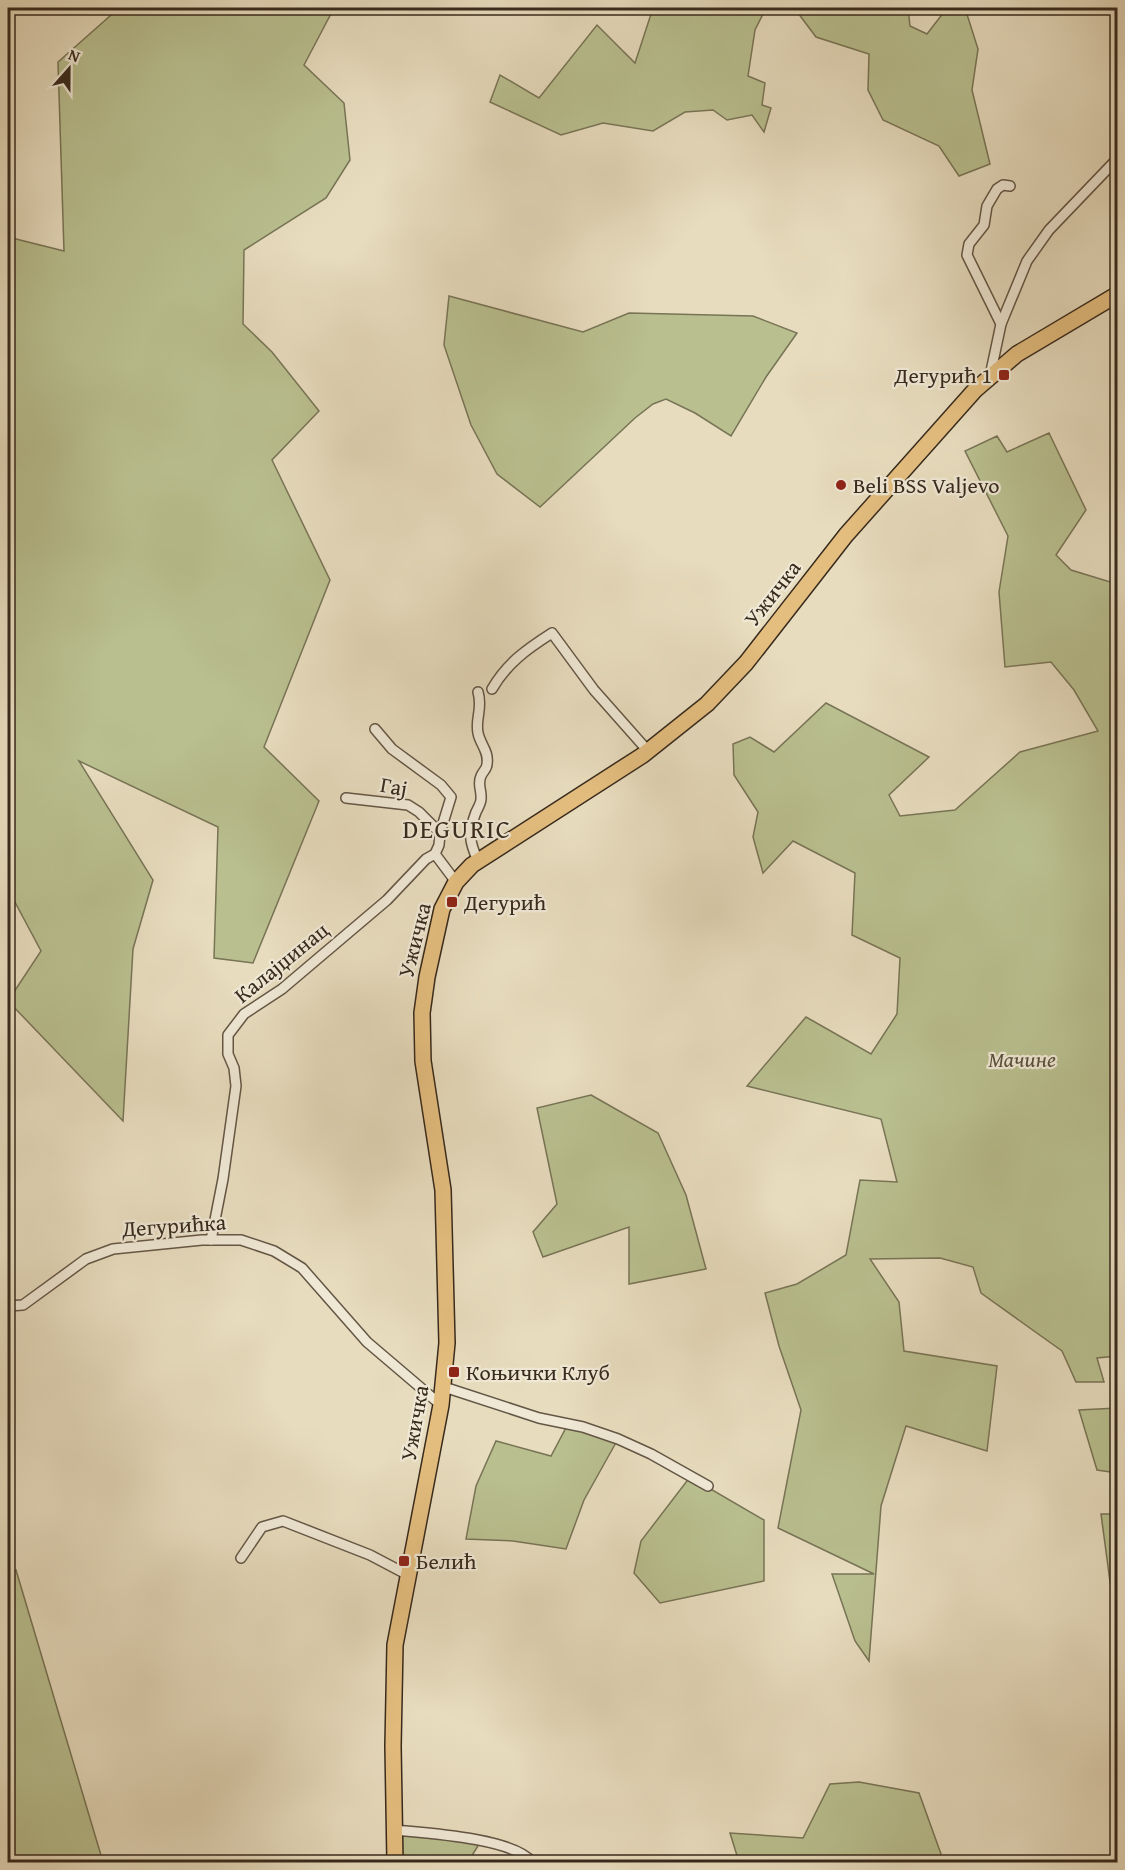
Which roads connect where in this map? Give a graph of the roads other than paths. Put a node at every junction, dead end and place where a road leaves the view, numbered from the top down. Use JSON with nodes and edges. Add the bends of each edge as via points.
{"nodes":[{"id":1,"x":1118,"y":158,"type":"edge"},
{"id":2,"x":1010,"y":186,"type":"dead end"},
{"id":3,"x":1118,"y":294,"type":"edge"},
{"id":4,"x":1001,"y":324,"type":"junction"},
{"id":5,"x":990,"y":376,"type":"junction"},
{"id":6,"x":492,"y":689,"type":"dead end"},
{"id":7,"x":478,"y":692,"type":"dead end"},
{"id":8,"x":375,"y":729,"type":"dead end"},
{"id":9,"x":648,"y":751,"type":"junction"},
{"id":10,"x":346,"y":798,"type":"dead end"},
{"id":11,"x":440,"y":833,"type":"junction"},
{"id":12,"x":435,"y":854,"type":"junction"},
{"id":13,"x":478,"y":861,"type":"junction"},
{"id":14,"x":456,"y":882,"type":"junction"},
{"id":15,"x":211,"y":1240,"type":"junction"},
{"id":16,"x":8,"y":1306,"type":"edge"},
{"id":17,"x":444,"y":1387,"type":"junction"},
{"id":18,"x":441,"y":1405,"type":"junction"},
{"id":19,"x":708,"y":1486,"type":"dead end"},
{"id":20,"x":242,"y":1558,"type":"dead end"},
{"id":21,"x":408,"y":1575,"type":"junction"},
{"id":22,"x":394,"y":1830,"type":"junction"},
{"id":23,"x":395,"y":1863,"type":"edge"},
{"id":24,"x":532,"y":1863,"type":"edge"}],
"edges":[{"from":1,"to":4,"type":"street","via":[[1078,198],[1027,261]]},
{"from":2,"to":4,"type":"street","via":[[1003,184],[997,189],[987,206],[984,225],[969,243],[967,255]]},
{"from":3,"to":5,"type":"main road","name":"Ужичка","via":[[1037,341]]},
{"from":4,"to":5,"type":"street"},
{"from":5,"to":9,"type":"main road","name":"Ужичка","via":[[846,535],[736,675]]},
{"from":6,"to":9,"type":"street","via":[[512,661],[552,633],[594,690]]},
{"from":7,"to":13,"type":"street","via":[[478,735],[488,762],[480,776],[481,799],[469,834]]},
{"from":8,"to":11,"type":"street","via":[[392,749],[451,797]]},
{"from":9,"to":13,"type":"main road","name":"Ужичка"},
{"from":10,"to":11,"type":"street","name":"Гај","via":[[408,805]]},
{"from":11,"to":12,"type":"street"},
{"from":12,"to":14,"type":"street"},
{"from":12,"to":15,"type":"street","name":"Калајџинац","via":[[282,988],[244,1014],[228,1035],[236,1086],[224,1179]]},
{"from":13,"to":14,"type":"main road","name":"Ужичка"},
{"from":14,"to":17,"type":"main road","name":"Ужичка","via":[[436,928],[421,1024],[444,1207]]},
{"from":15,"to":16,"type":"street","name":"Дегурићка","via":[[113,1249],[86,1259],[23,1305]]},
{"from":15,"to":18,"type":"street","name":"Дегурићка","via":[[241,1240],[274,1251],[302,1268],[367,1342]]},
{"from":17,"to":18,"type":"main road","name":"Ужичка"},
{"from":17,"to":19,"type":"street","via":[[618,1439]]},
{"from":18,"to":21,"type":"main road","name":"Ужичка"},
{"from":20,"to":21,"type":"street","via":[[262,1527],[283,1521],[370,1555]]},
{"from":21,"to":22,"type":"main road","name":"Ужичка","via":[[394,1662]]},
{"from":22,"to":23,"type":"main road","name":"Ужичка"},
{"from":22,"to":24,"type":"street","via":[[481,1841],[522,1853]]}]}
